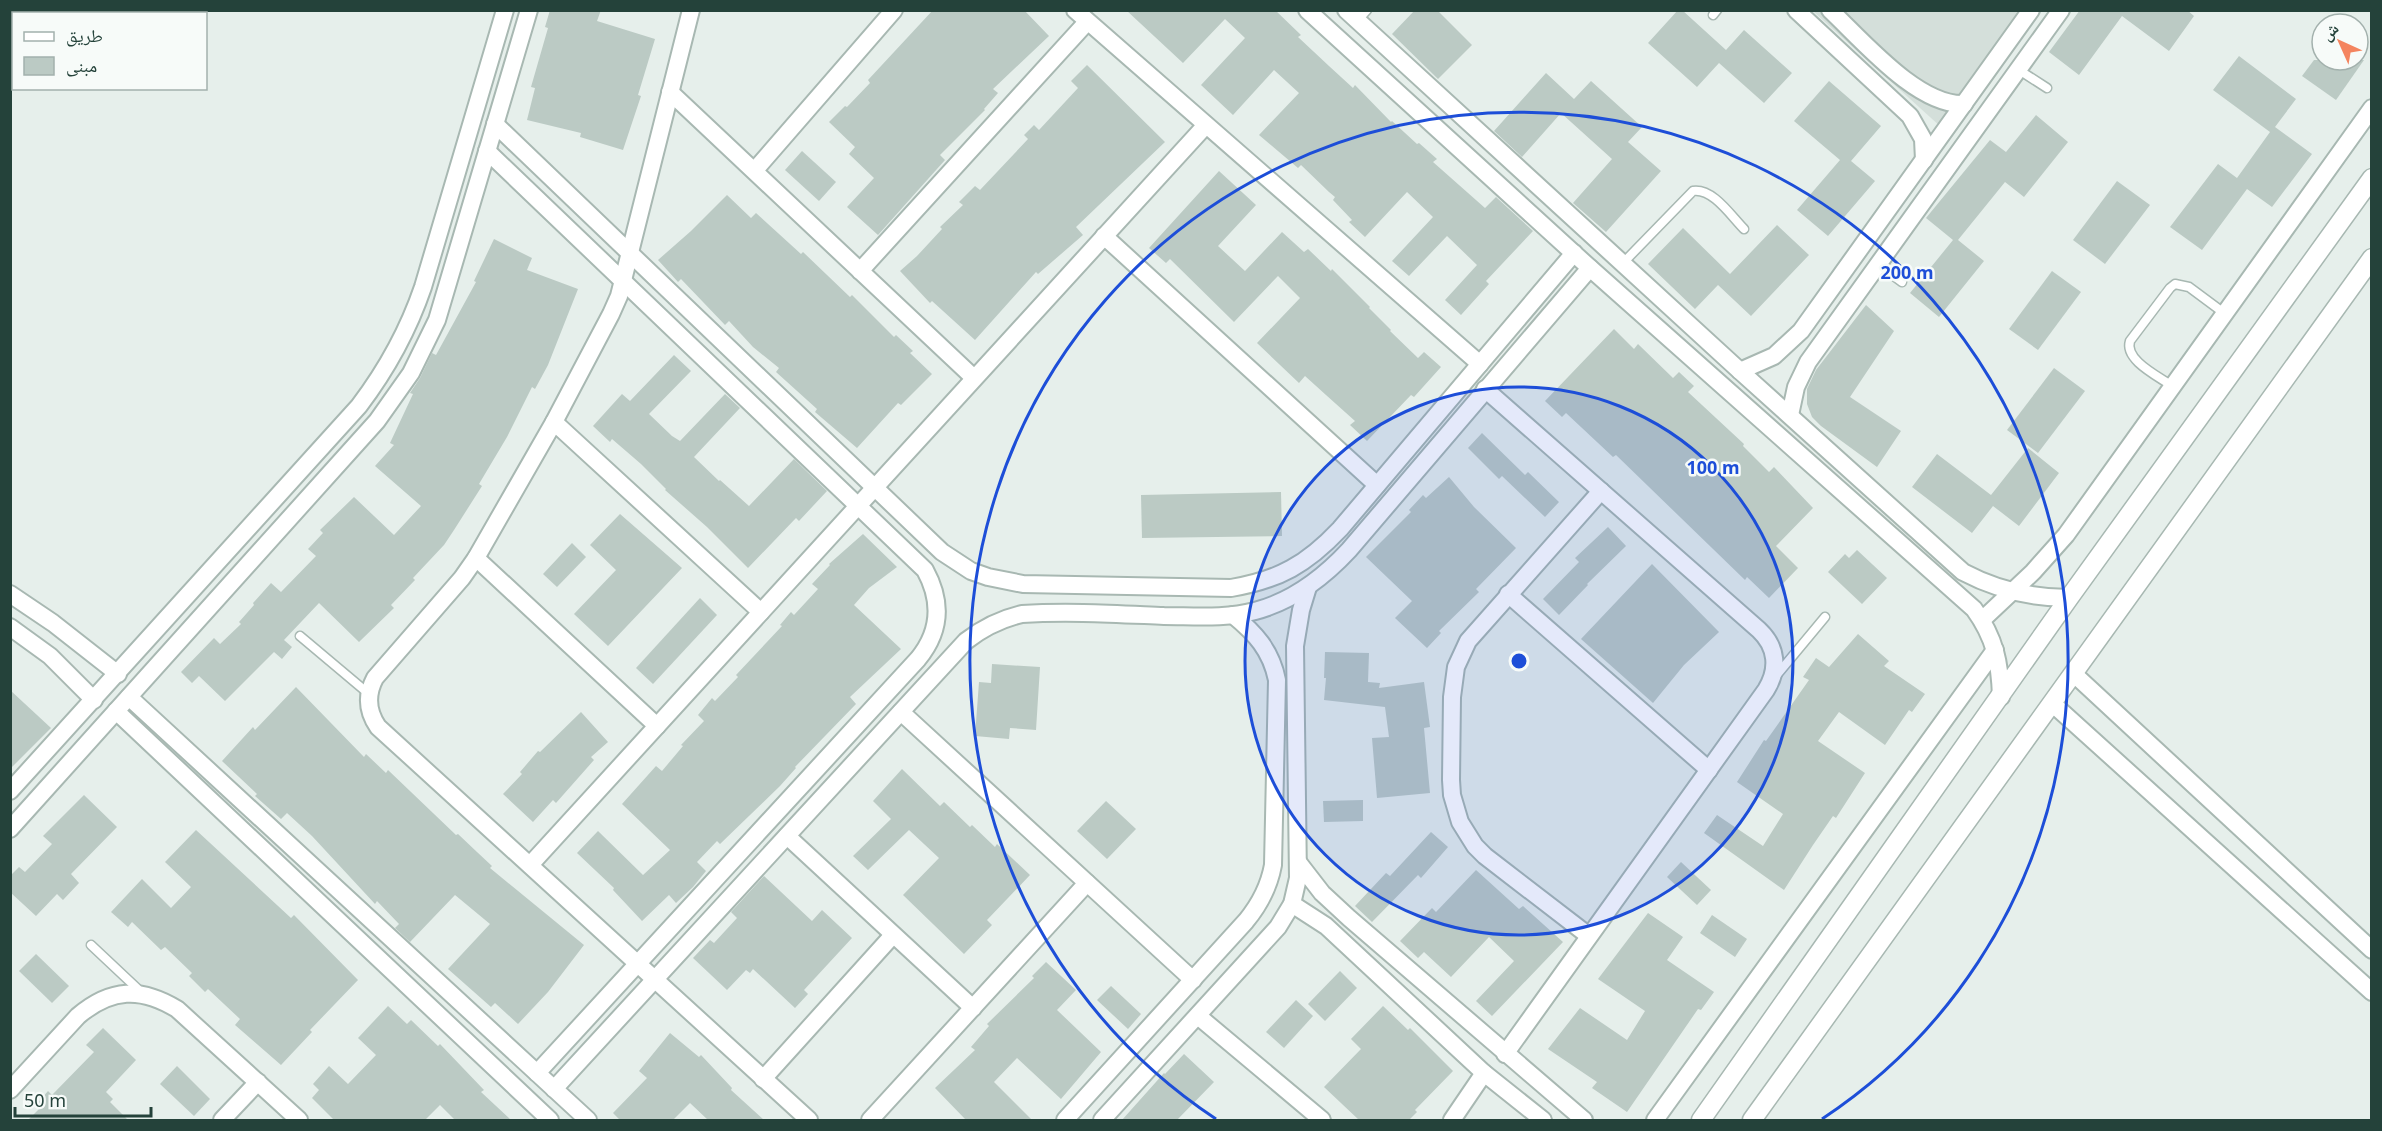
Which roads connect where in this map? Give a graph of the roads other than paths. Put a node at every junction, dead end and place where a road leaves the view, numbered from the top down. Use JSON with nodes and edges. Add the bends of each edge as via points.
{"nodes":[{"id":1,"x":505,"y":10,"type":"edge"},
{"id":2,"x":529,"y":10,"type":"edge"},
{"id":3,"x":691,"y":10,"type":"edge"},
{"id":4,"x":894,"y":10,"type":"edge"},
{"id":5,"x":1307,"y":10,"type":"edge"},
{"id":6,"x":1796,"y":10,"type":"edge"},
{"id":7,"x":1830,"y":10,"type":"edge"},
{"id":8,"x":2031,"y":10,"type":"edge"},
{"id":9,"x":2061,"y":10,"type":"edge"},
{"id":10,"x":1357,"y":14,"type":"edge"},
{"id":11,"x":1081,"y":16,"type":"edge"},
{"id":12,"x":2019,"y":70,"type":"junction"},
{"id":13,"x":1906,"y":81,"type":"junction"},
{"id":14,"x":1424,"y":82,"type":"junction"},
{"id":15,"x":2047,"y":88,"type":"dead end"},
{"id":16,"x":670,"y":92,"type":"junction"},
{"id":17,"x":1891,"y":97,"type":"junction"},
{"id":18,"x":1407,"y":101,"type":"junction"},
{"id":19,"x":1964,"y":104,"type":"junction"},
{"id":20,"x":2372,"y":108,"type":"edge"},
{"id":21,"x":495,"y":124,"type":"junction"},
{"id":22,"x":1206,"y":125,"type":"junction"},
{"id":23,"x":488,"y":151,"type":"junction"},
{"id":24,"x":1924,"y":160,"type":"junction"},
{"id":25,"x":754,"y":170,"type":"junction"},
{"id":26,"x":2372,"y":178,"type":"edge"},
{"id":27,"x":1744,"y":229,"type":"dead end"},
{"id":28,"x":1104,"y":236,"type":"junction"},
{"id":29,"x":1574,"y":253,"type":"junction"},
{"id":30,"x":630,"y":254,"type":"junction"},
{"id":31,"x":2372,"y":258,"type":"edge"},
{"id":32,"x":1623,"y":263,"type":"junction"},
{"id":33,"x":1879,"y":265,"type":"junction"},
{"id":34,"x":1590,"y":268,"type":"junction"},
{"id":35,"x":860,"y":271,"type":"junction"},
{"id":36,"x":622,"y":281,"type":"junction"},
{"id":37,"x":1902,"y":282,"type":"dead end"},
{"id":38,"x":2224,"y":313,"type":"junction"},
{"id":39,"x":1801,"y":332,"type":"junction"},
{"id":40,"x":1819,"y":347,"type":"junction"},
{"id":41,"x":1480,"y":364,"type":"junction"},
{"id":42,"x":1740,"y":371,"type":"junction"},
{"id":43,"x":974,"y":378,"type":"junction"},
{"id":44,"x":2172,"y":386,"type":"junction"},
{"id":45,"x":1485,"y":389,"type":"junction"},
{"id":46,"x":1790,"y":415,"type":"junction"},
{"id":47,"x":554,"y":422,"type":"junction"},
{"id":48,"x":1377,"y":485,"type":"junction"},
{"id":49,"x":875,"y":488,"type":"junction"},
{"id":50,"x":1601,"y":491,"type":"junction"},
{"id":51,"x":858,"y":506,"type":"junction"},
{"id":52,"x":476,"y":558,"type":"junction"},
{"id":53,"x":1308,"y":587,"type":"junction"},
{"id":54,"x":2013,"y":592,"type":"junction"},
{"id":55,"x":10,"y":594,"type":"edge"},
{"id":56,"x":1508,"y":594,"type":"junction"},
{"id":57,"x":2069,"y":598,"type":"junction"},
{"id":58,"x":761,"y":612,"type":"junction"},
{"id":59,"x":1233,"y":615,"type":"junction"},
{"id":60,"x":1825,"y":617,"type":"dead end"},
{"id":61,"x":1982,"y":620,"type":"junction"},
{"id":62,"x":10,"y":627,"type":"edge"},
{"id":63,"x":300,"y":636,"type":"dead end"},
{"id":64,"x":1995,"y":650,"type":"junction"},
{"id":65,"x":118,"y":674,"type":"junction"},
{"id":66,"x":2074,"y":674,"type":"junction"},
{"id":67,"x":1772,"y":681,"type":"junction"},
{"id":68,"x":369,"y":694,"type":"junction"},
{"id":69,"x":129,"y":697,"type":"junction"},
{"id":70,"x":2001,"y":697,"type":"junction"},
{"id":71,"x":94,"y":700,"type":"junction"},
{"id":72,"x":2053,"y":704,"type":"junction"},
{"id":73,"x":116,"y":711,"type":"junction"},
{"id":74,"x":901,"y":712,"type":"junction"},
{"id":75,"x":657,"y":726,"type":"junction"},
{"id":76,"x":1709,"y":770,"type":"junction"},
{"id":77,"x":10,"y":791,"type":"edge"},
{"id":78,"x":10,"y":829,"type":"edge"},
{"id":79,"x":787,"y":836,"type":"junction"},
{"id":80,"x":1297,"y":861,"type":"junction"},
{"id":81,"x":530,"y":865,"type":"junction"},
{"id":82,"x":1087,"y":883,"type":"junction"},
{"id":83,"x":1292,"y":904,"type":"junction"},
{"id":84,"x":893,"y":935,"type":"junction"},
{"id":85,"x":1589,"y":936,"type":"junction"},
{"id":86,"x":91,"y":945,"type":"dead end"},
{"id":87,"x":2372,"y":950,"type":"edge"},
{"id":88,"x":637,"y":964,"type":"junction"},
{"id":89,"x":1404,"y":967,"type":"junction"},
{"id":90,"x":655,"y":980,"type":"junction"},
{"id":91,"x":1193,"y":980,"type":"junction"},
{"id":92,"x":1389,"y":983,"type":"junction"},
{"id":93,"x":2372,"y":992,"type":"edge"},
{"id":94,"x":142,"y":993,"type":"junction"},
{"id":95,"x":973,"y":1008,"type":"junction"},
{"id":96,"x":1198,"y":1016,"type":"junction"},
{"id":97,"x":1505,"y":1054,"type":"junction"},
{"id":98,"x":537,"y":1073,"type":"junction"},
{"id":99,"x":1484,"y":1073,"type":"junction"},
{"id":100,"x":763,"y":1079,"type":"junction"},
{"id":101,"x":258,"y":1082,"type":"junction"},
{"id":102,"x":554,"y":1089,"type":"junction"},
{"id":103,"x":10,"y":1090,"type":"edge"},
{"id":104,"x":222,"y":1120,"type":"edge"},
{"id":105,"x":299,"y":1120,"type":"edge"},
{"id":106,"x":549,"y":1120,"type":"edge"},
{"id":107,"x":588,"y":1120,"type":"edge"},
{"id":108,"x":809,"y":1120,"type":"edge"},
{"id":109,"x":870,"y":1120,"type":"edge"},
{"id":110,"x":1065,"y":1120,"type":"edge"},
{"id":111,"x":1102,"y":1120,"type":"edge"},
{"id":112,"x":1322,"y":1120,"type":"edge"},
{"id":113,"x":1452,"y":1120,"type":"edge"},
{"id":114,"x":1543,"y":1120,"type":"edge"},
{"id":115,"x":1584,"y":1120,"type":"edge"},
{"id":116,"x":1655,"y":1120,"type":"edge"},
{"id":117,"x":1701,"y":1120,"type":"edge"},
{"id":118,"x":1752,"y":1120,"type":"edge"}],
"edges":[{"from":1,"to":65,"type":"street","via":[[415,312],[391,361],[359,406]]},
{"from":2,"to":21,"type":"street"},
{"from":3,"to":16,"type":"street"},
{"from":4,"to":25,"type":"street"},
{"from":5,"to":18,"type":"street"},
{"from":6,"to":17,"type":"street"},
{"from":7,"to":13,"type":"street"},
{"from":8,"to":19,"type":"street"},
{"from":9,"to":12,"type":"street"},
{"from":10,"to":14,"type":"street"},
{"from":11,"to":22,"type":"street"},
{"from":11,"to":35,"type":"street"},
{"from":12,"to":15,"type":"lane"},
{"from":12,"to":33,"type":"street"},
{"from":13,"to":17,"type":"street"},
{"from":13,"to":19,"type":"street","via":[[1935,99]]},
{"from":14,"to":18,"type":"street"},
{"from":14,"to":32,"type":"street"},
{"from":16,"to":25,"type":"street"},
{"from":16,"to":30,"type":"street"},
{"from":17,"to":24,"type":"street","via":[[1917,127],[1923,139]]},
{"from":18,"to":29,"type":"street"},
{"from":19,"to":24,"type":"street"},
{"from":20,"to":38,"type":"street"},
{"from":21,"to":23,"type":"street"},
{"from":21,"to":30,"type":"street"},
{"from":22,"to":28,"type":"street"},
{"from":22,"to":41,"type":"street"},
{"from":23,"to":36,"type":"street"},
{"from":23,"to":69,"type":"street","via":[[437,320],[400,389],[377,421]]},
{"from":24,"to":39,"type":"street"},
{"from":25,"to":35,"type":"street"},
{"from":26,"to":57,"type":"street"},
{"from":27,"to":32,"type":"lane","via":[[1710,195],[1693,191]]},
{"from":28,"to":43,"type":"street"},
{"from":28,"to":48,"type":"street"},
{"from":29,"to":34,"type":"street"},
{"from":29,"to":41,"type":"street"},
{"from":30,"to":36,"type":"street"},
{"from":30,"to":49,"type":"street"},
{"from":31,"to":66,"type":"street"},
{"from":32,"to":42,"type":"street"},
{"from":33,"to":37,"type":"lane"},
{"from":33,"to":40,"type":"street"},
{"from":34,"to":45,"type":"street"},
{"from":34,"to":61,"type":"street","via":[[1953,589]]},
{"from":35,"to":43,"type":"street"},
{"from":36,"to":47,"type":"street","via":[[619,296]]},
{"from":36,"to":51,"type":"street"},
{"from":38,"to":44,"type":"street"},
{"from":38,"to":44,"type":"lane","via":[[2189,287],[2175,284],[2130,341],[2132,357]]},
{"from":39,"to":40,"type":"street"},
{"from":39,"to":42,"type":"street","via":[[1774,356]]},
{"from":40,"to":46,"type":"street","via":[[1801,373]]},
{"from":41,"to":48,"type":"street"},
{"from":42,"to":46,"type":"street"},
{"from":43,"to":49,"type":"street"},
{"from":44,"to":54,"type":"street","via":[[2061,541]]},
{"from":45,"to":50,"type":"street"},
{"from":45,"to":53,"type":"street","via":[[1349,550]]},
{"from":46,"to":54,"type":"street","via":[[1963,572]]},
{"from":47,"to":52,"type":"street"},
{"from":47,"to":58,"type":"street"},
{"from":48,"to":49,"type":"street","via":[[1323,547],[1303,563],[1256,584],[1206,589],[1023,584],[988,577],[942,552]]},
{"from":49,"to":51,"type":"street"},
{"from":50,"to":56,"type":"street"},
{"from":50,"to":67,"type":"street","via":[[1766,636],[1774,651]]},
{"from":51,"to":58,"type":"street"},
{"from":51,"to":88,"type":"street","via":[[931,580],[938,614],[932,639],[918,659]]},
{"from":52,"to":68,"type":"street","via":[[375,678]]},
{"from":52,"to":75,"type":"street"},
{"from":53,"to":59,"type":"street","via":[[1282,601]]},
{"from":53,"to":80,"type":"street","via":[[1294,655]]},
{"from":54,"to":57,"type":"street"},
{"from":54,"to":61,"type":"street"},
{"from":55,"to":65,"type":"street"},
{"from":56,"to":76,"type":"street"},
{"from":56,"to":85,"type":"street","via":[[1468,641],[1456,667],[1451,780],[1455,809],[1467,834],[1485,856]]},
{"from":57,"to":70,"type":"street"},
{"from":58,"to":75,"type":"street"},
{"from":59,"to":74,"type":"street","via":[[1044,613],[1002,619],[966,641]]},
{"from":59,"to":91,"type":"street","via":[[1266,648],[1277,680],[1273,865],[1256,909]]},
{"from":60,"to":67,"type":"lane"},
{"from":61,"to":64,"type":"street"},
{"from":62,"to":71,"type":"street","via":[[50,656]]},
{"from":63,"to":68,"type":"lane"},
{"from":64,"to":70,"type":"street","via":[[2000,665]]},
{"from":64,"to":116,"type":"street"},
{"from":65,"to":71,"type":"street"},
{"from":66,"to":72,"type":"street"},
{"from":66,"to":87,"type":"street"},
{"from":67,"to":76,"type":"street"},
{"from":68,"to":81,"type":"street","via":[[369,712],[378,727]]},
{"from":69,"to":73,"type":"street"},
{"from":69,"to":98,"type":"street"},
{"from":70,"to":117,"type":"street"},
{"from":71,"to":77,"type":"street"},
{"from":72,"to":93,"type":"street"},
{"from":72,"to":118,"type":"street"},
{"from":73,"to":78,"type":"street"},
{"from":73,"to":106,"type":"street"},
{"from":74,"to":79,"type":"street"},
{"from":74,"to":82,"type":"street"},
{"from":75,"to":81,"type":"street"},
{"from":76,"to":85,"type":"street"},
{"from":79,"to":84,"type":"street"},
{"from":79,"to":90,"type":"street"},
{"from":80,"to":83,"type":"street"},
{"from":80,"to":89,"type":"street","via":[[1322,893]]},
{"from":81,"to":88,"type":"street"},
{"from":82,"to":91,"type":"street"},
{"from":82,"to":95,"type":"street"},
{"from":83,"to":92,"type":"street","via":[[1326,926]]},
{"from":83,"to":96,"type":"street","via":[[1278,927]]},
{"from":84,"to":95,"type":"street"},
{"from":84,"to":100,"type":"street"},
{"from":85,"to":97,"type":"street"},
{"from":86,"to":94,"type":"lane"},
{"from":88,"to":90,"type":"street"},
{"from":88,"to":98,"type":"street"},
{"from":89,"to":92,"type":"street"},
{"from":89,"to":97,"type":"street"},
{"from":90,"to":100,"type":"street"},
{"from":90,"to":102,"type":"street"},
{"from":91,"to":110,"type":"street"},
{"from":92,"to":99,"type":"street"},
{"from":94,"to":101,"type":"street","via":[[177,1009]]},
{"from":94,"to":103,"type":"street","via":[[123,993],[90,1006]]},
{"from":95,"to":109,"type":"street"},
{"from":96,"to":111,"type":"street"},
{"from":96,"to":112,"type":"street"},
{"from":97,"to":115,"type":"street"},
{"from":98,"to":102,"type":"street"},
{"from":99,"to":113,"type":"street"},
{"from":99,"to":114,"type":"street"},
{"from":100,"to":108,"type":"street"},
{"from":101,"to":104,"type":"street"},
{"from":101,"to":105,"type":"street"},
{"from":102,"to":107,"type":"street"}]}
